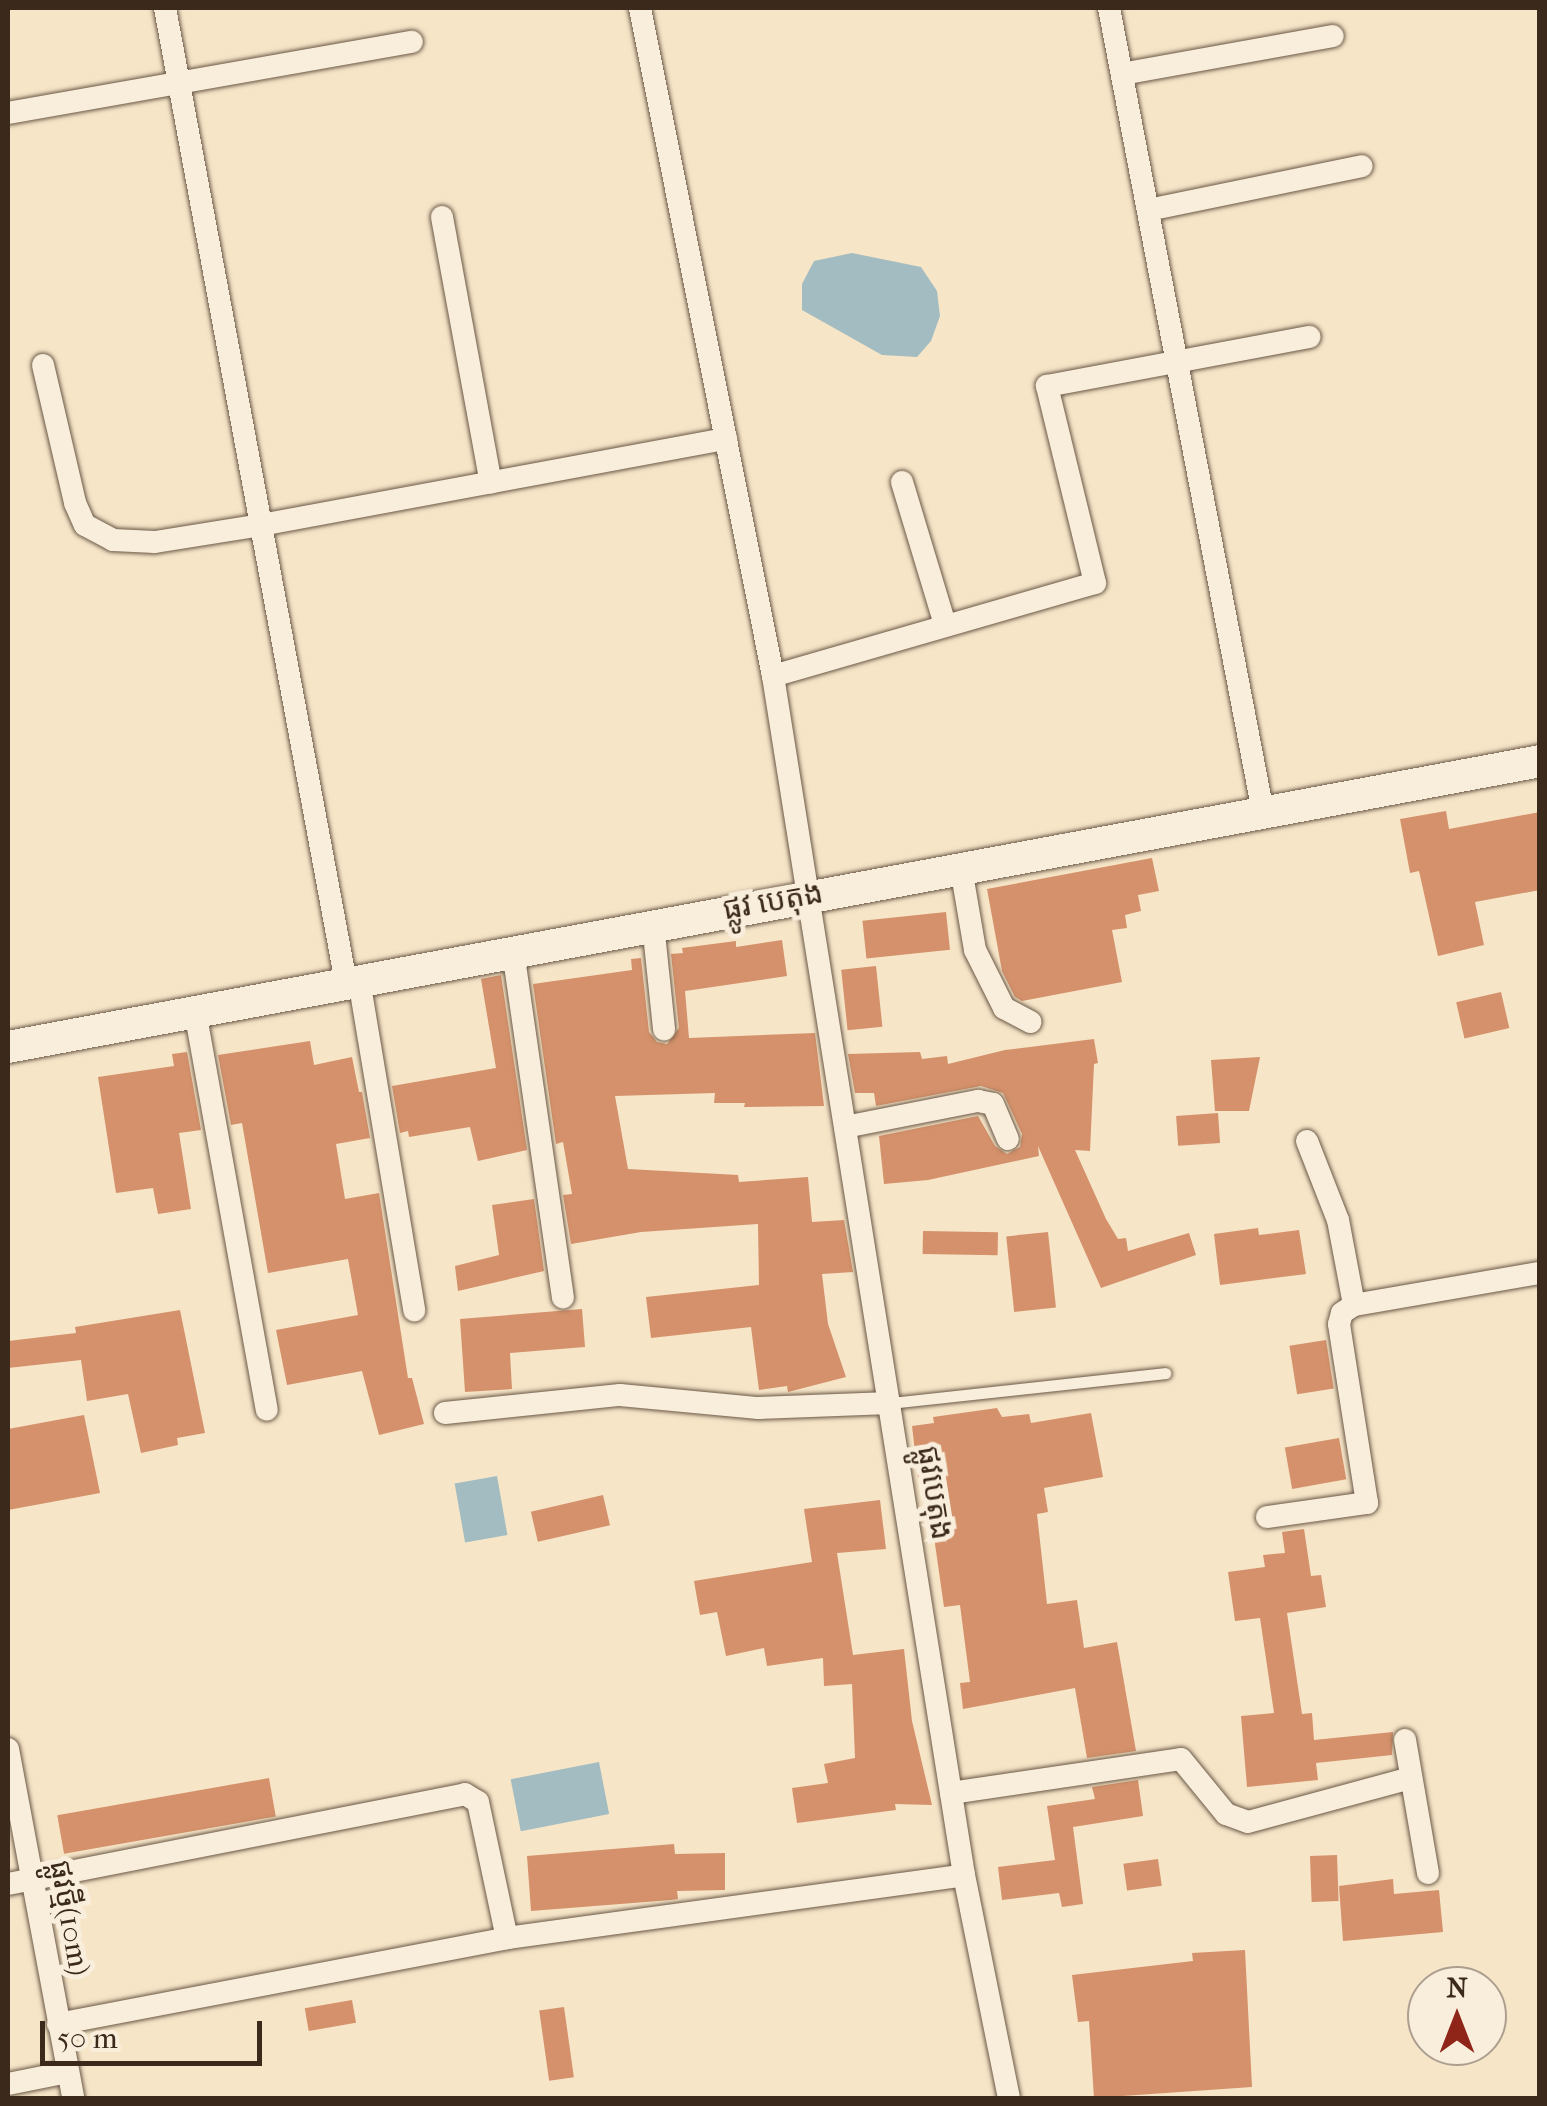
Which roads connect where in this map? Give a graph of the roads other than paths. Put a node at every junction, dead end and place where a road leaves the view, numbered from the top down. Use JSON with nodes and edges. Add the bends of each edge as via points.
{"nodes":[{"id":1,"x":165,"y":8,"type":"edge"},
{"id":2,"x":640,"y":8,"type":"edge"},
{"id":3,"x":1109,"y":8,"type":"edge"},
{"id":4,"x":1333,"y":36,"type":"dead end"},
{"id":5,"x":412,"y":42,"type":"dead end"},
{"id":6,"x":1122,"y":74,"type":"junction"},
{"id":7,"x":179,"y":82,"type":"junction"},
{"id":8,"x":8,"y":112,"type":"edge"},
{"id":9,"x":1362,"y":166,"type":"dead end"},
{"id":10,"x":1148,"y":210,"type":"junction"},
{"id":11,"x":442,"y":218,"type":"dead end"},
{"id":12,"x":1309,"y":336,"type":"dead end"},
{"id":13,"x":1176,"y":360,"type":"junction"},
{"id":14,"x":42,"y":365,"type":"dead end"},
{"id":15,"x":726,"y":439,"type":"junction"},
{"id":16,"x":902,"y":482,"type":"dead end"},
{"id":17,"x":491,"y":483,"type":"junction"},
{"id":18,"x":261,"y":525,"type":"junction"},
{"id":19,"x":945,"y":624,"type":"junction"},
{"id":20,"x":773,"y":676,"type":"junction"},
{"id":21,"x":1540,"y":761,"type":"edge"},
{"id":22,"x":1263,"y":812,"type":"junction"},
{"id":23,"x":961,"y":868,"type":"junction"},
{"id":24,"x":807,"y":896,"type":"junction"},
{"id":25,"x":653,"y":924,"type":"junction"},
{"id":26,"x":513,"y":951,"type":"junction"},
{"id":27,"x":352,"y":982,"type":"junction"},
{"id":28,"x":194,"y":1012,"type":"junction"},
{"id":29,"x":1030,"y":1022,"type":"dead end"},
{"id":30,"x":664,"y":1029,"type":"dead end"},
{"id":31,"x":8,"y":1047,"type":"edge"},
{"id":32,"x":845,"y":1126,"type":"junction"},
{"id":33,"x":1008,"y":1139,"type":"dead end"},
{"id":34,"x":1307,"y":1141,"type":"dead end"},
{"id":35,"x":1540,"y":1273,"type":"edge"},
{"id":36,"x":563,"y":1297,"type":"dead end"},
{"id":37,"x":1354,"y":1305,"type":"junction"},
{"id":38,"x":414,"y":1310,"type":"dead end"},
{"id":39,"x":1165,"y":1372,"type":"dead end"},
{"id":40,"x":890,"y":1403,"type":"junction"},
{"id":41,"x":267,"y":1410,"type":"dead end"},
{"id":42,"x":445,"y":1413,"type":"dead end"},
{"id":43,"x":1267,"y":1517,"type":"dead end"},
{"id":44,"x":1405,"y":1740,"type":"dead end"},
{"id":45,"x":8,"y":1749,"type":"edge"},
{"id":46,"x":1412,"y":1778,"type":"junction"},
{"id":47,"x":951,"y":1792,"type":"junction"},
{"id":48,"x":1428,"y":1872,"type":"dead end"},
{"id":49,"x":964,"y":1874,"type":"junction"},
{"id":50,"x":32,"y":1880,"type":"junction"},
{"id":51,"x":8,"y":1884,"type":"edge"},
{"id":52,"x":507,"y":1938,"type":"junction"},
{"id":53,"x":58,"y":2024,"type":"junction"},
{"id":54,"x":68,"y":2072,"type":"junction"},
{"id":55,"x":8,"y":2084,"type":"edge"},
{"id":56,"x":73,"y":2098,"type":"edge"},
{"id":57,"x":1010,"y":2098,"type":"edge"}],
"edges":[{"from":1,"to":7,"type":"street"},
{"from":2,"to":15,"type":"street","name":"ផ្លូវបេតុង"},
{"from":3,"to":6,"type":"street"},
{"from":4,"to":6,"type":"street"},
{"from":5,"to":7,"type":"street"},
{"from":6,"to":10,"type":"street"},
{"from":7,"to":8,"type":"street"},
{"from":7,"to":18,"type":"street"},
{"from":9,"to":10,"type":"street"},
{"from":10,"to":13,"type":"street"},
{"from":11,"to":17,"type":"street"},
{"from":12,"to":13,"type":"street"},
{"from":13,"to":19,"type":"street","via":[[1047,386],[1095,583]]},
{"from":13,"to":22,"type":"street"},
{"from":14,"to":18,"type":"street","via":[[86,525],[113,540],[154,542]]},
{"from":15,"to":17,"type":"street"},
{"from":15,"to":20,"type":"street","name":"ផ្លូវបេតុង"},
{"from":16,"to":19,"type":"street"},
{"from":17,"to":18,"type":"street"},
{"from":18,"to":27,"type":"street"},
{"from":19,"to":20,"type":"street"},
{"from":20,"to":24,"type":"street","name":"ផ្លូវបេតុង"},
{"from":21,"to":22,"type":"street","name":"ផ្លូវ បេតុង"},
{"from":22,"to":23,"type":"street","name":"ផ្លូវ បេតុង"},
{"from":23,"to":24,"type":"street","name":"ផ្លូវ បេតុង"},
{"from":23,"to":29,"type":"street","via":[[975,950],[1004,1008]]},
{"from":24,"to":25,"type":"street","name":"ផ្លូវ បេតុង"},
{"from":24,"to":32,"type":"street","name":"ផ្លូវបេតុង"},
{"from":25,"to":26,"type":"street","name":"ផ្លូវ បេតុង"},
{"from":25,"to":30,"type":"street"},
{"from":26,"to":27,"type":"street","name":"ផ្លូវ បេតុង"},
{"from":26,"to":36,"type":"street"},
{"from":27,"to":28,"type":"street","name":"ផ្លូវ បេតុង"},
{"from":27,"to":38,"type":"street"},
{"from":28,"to":31,"type":"street","name":"ផ្លូវ បេតុង"},
{"from":28,"to":41,"type":"street"},
{"from":32,"to":33,"type":"street","via":[[978,1101],[994,1104]]},
{"from":32,"to":40,"type":"street","name":"ផ្លូវបេតុង"},
{"from":34,"to":37,"type":"street","via":[[1338,1220]]},
{"from":35,"to":37,"type":"street"},
{"from":37,"to":43,"type":"street","via":[[1339,1324],[1367,1503]]},
{"from":39,"to":40,"type":"lane"},
{"from":40,"to":42,"type":"street","via":[[758,1408],[620,1395]]},
{"from":40,"to":47,"type":"street","name":"ផ្លូវបេតុង"},
{"from":44,"to":46,"type":"street"},
{"from":45,"to":50,"type":"street","name":"ផ្លូវថ្មី(10m)"},
{"from":46,"to":47,"type":"street","via":[[1248,1822],[1226,1814],[1182,1760]]},
{"from":46,"to":48,"type":"street"},
{"from":47,"to":49,"type":"street","name":"ផ្លូវបេតុង"},
{"from":49,"to":52,"type":"street"},
{"from":49,"to":57,"type":"street","name":"ផ្លូវបេតុង"},
{"from":50,"to":51,"type":"street"},
{"from":50,"to":52,"type":"street","via":[[465,1794],[478,1802]]},
{"from":50,"to":53,"type":"street","name":"ផ្លូវថ្មី(10m)"},
{"from":52,"to":53,"type":"street"},
{"from":53,"to":54,"type":"street","name":"ផ្លូវថ្មី(10m)"},
{"from":54,"to":55,"type":"street"},
{"from":54,"to":56,"type":"street","name":"ផ្លូវថ្មី(10m)"}]}
